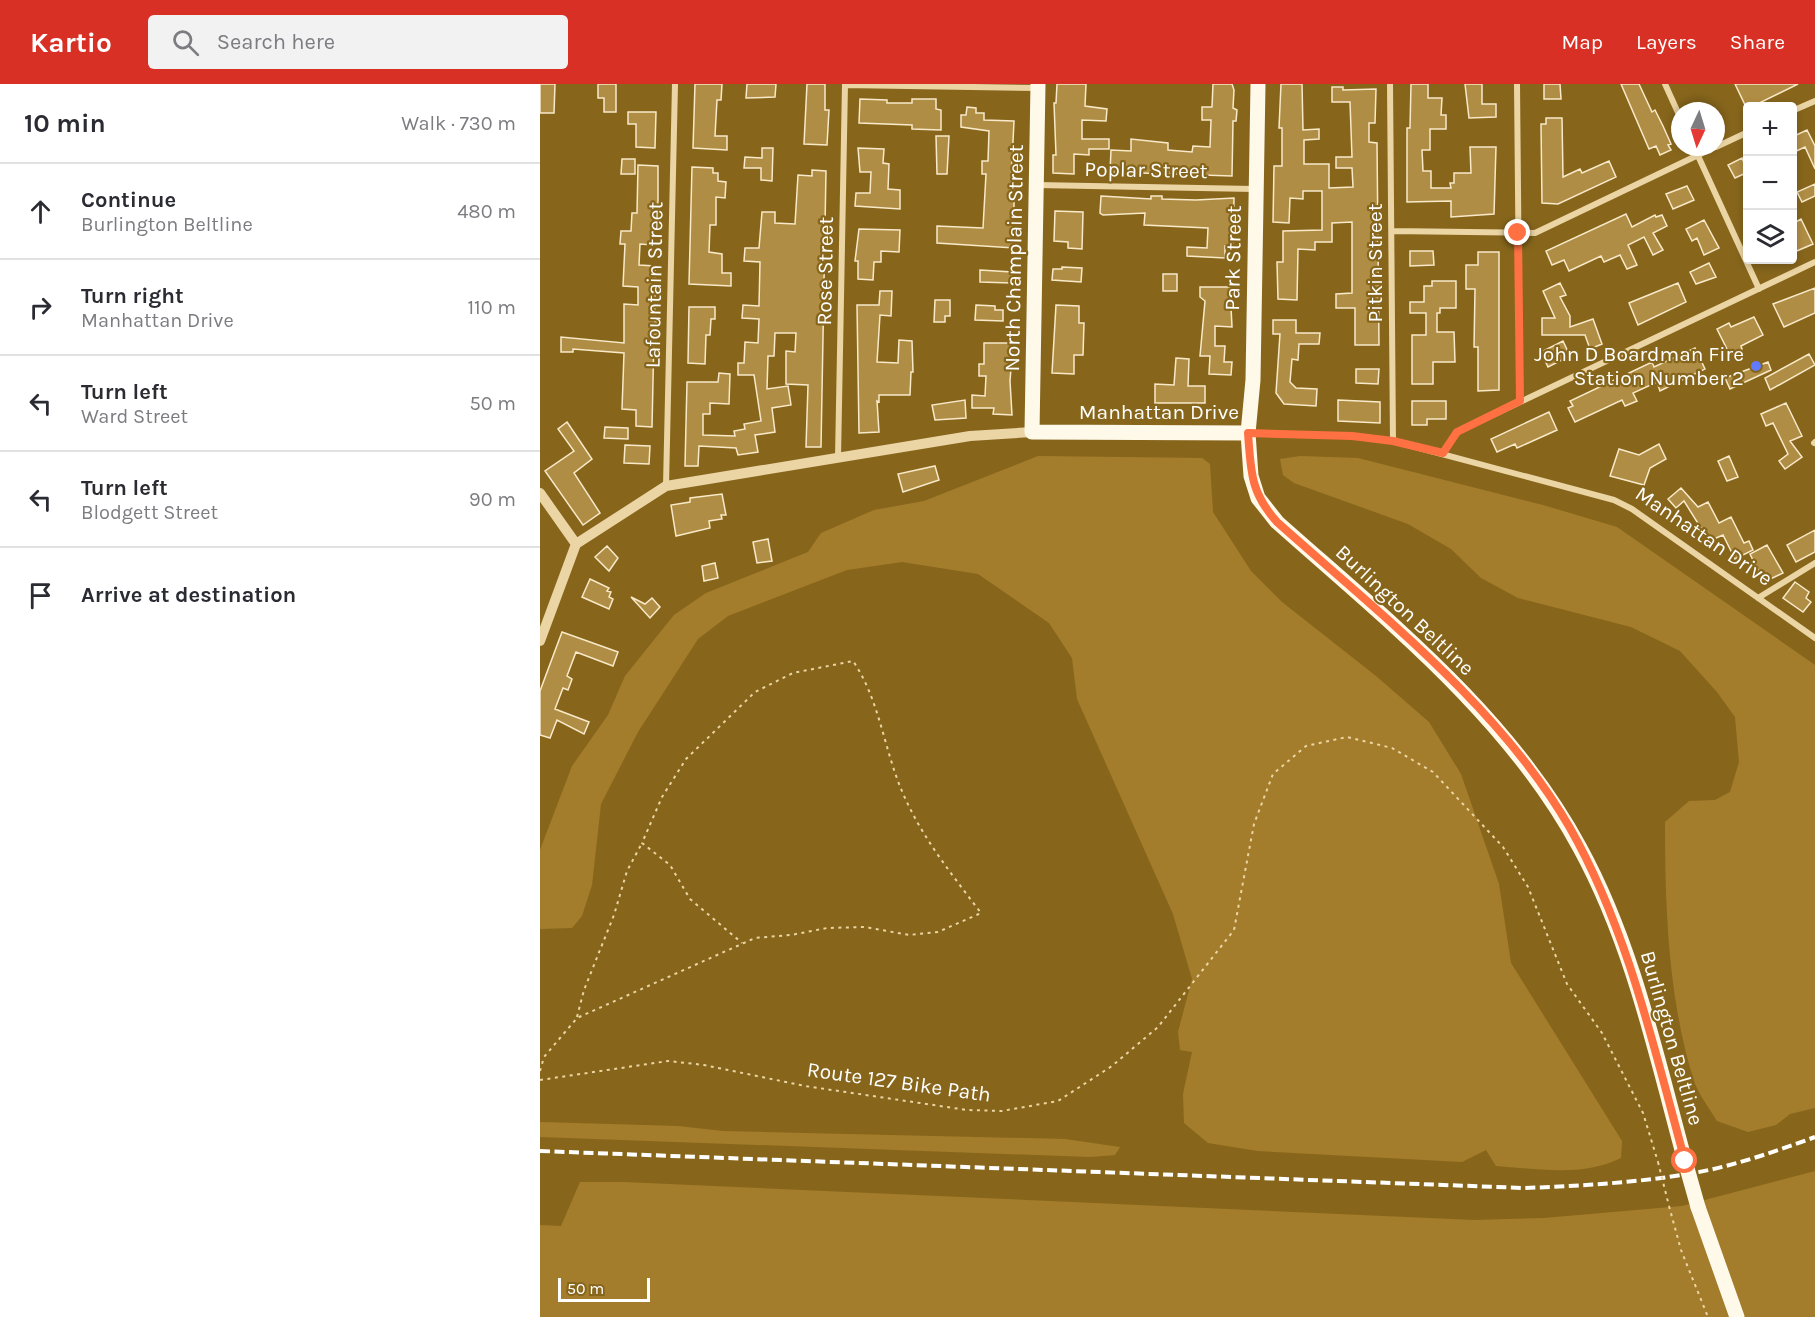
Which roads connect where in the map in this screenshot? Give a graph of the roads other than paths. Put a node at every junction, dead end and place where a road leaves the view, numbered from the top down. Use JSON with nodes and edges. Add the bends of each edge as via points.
{"nodes":[{"id":1,"x":675,"y":84,"type":"edge"},
{"id":2,"x":845,"y":84,"type":"edge"},
{"id":3,"x":1258,"y":84,"type":"edge"},
{"id":4,"x":1390,"y":84,"type":"edge"},
{"id":5,"x":1517,"y":84,"type":"edge"},
{"id":6,"x":1665,"y":84,"type":"edge"},
{"id":7,"x":1038,"y":86,"type":"edge"},
{"id":8,"x":1815,"y":101,"type":"edge"},
{"id":9,"x":1673,"y":102,"type":"edge"},
{"id":10,"x":1797,"y":109,"type":"edge"},
{"id":11,"x":1743,"y":134,"type":"edge"},
{"id":12,"x":1725,"y":143,"type":"edge"},
{"id":13,"x":1696,"y":156,"type":"edge"},
{"id":14,"x":1698,"y":156,"type":"edge"},
{"id":15,"x":1036,"y":184,"type":"junction"},
{"id":16,"x":1255,"y":189,"type":"junction"},
{"id":17,"x":1392,"y":231,"type":"junction"},
{"id":18,"x":1518,"y":233,"type":"junction"},
{"id":19,"x":1815,"y":262,"type":"edge"},
{"id":20,"x":1759,"y":289,"type":"junction"},
{"id":21,"x":1520,"y":401,"type":"junction"},
{"id":22,"x":1032,"y":432,"type":"junction"},
{"id":23,"x":1248,"y":433,"type":"junction"},
{"id":24,"x":1393,"y":441,"type":"junction"},
{"id":25,"x":1443,"y":453,"type":"junction"},
{"id":26,"x":838,"y":458,"type":"junction"},
{"id":27,"x":666,"y":486,"type":"junction"},
{"id":28,"x":540,"y":494,"type":"edge"},
{"id":29,"x":576,"y":544,"type":"junction"},
{"id":30,"x":1815,"y":563,"type":"edge"},
{"id":31,"x":1758,"y":598,"type":"junction"},
{"id":32,"x":1815,"y":638,"type":"edge"},
{"id":33,"x":540,"y":641,"type":"edge"},
{"id":34,"x":1737,"y":1317,"type":"edge"}],
"edges":[{"from":1,"to":27,"type":"street","name":"Lafountain Street"},
{"from":2,"to":7,"type":"street"},
{"from":2,"to":26,"type":"street","name":"Rose Street"},
{"from":3,"to":16,"type":"main road","name":"Park Street"},
{"from":4,"to":17,"type":"street","name":"Pitkin Street"},
{"from":5,"to":18,"type":"street"},
{"from":6,"to":9,"type":"street"},
{"from":7,"to":15,"type":"main road","name":"North Champlain Street"},
{"from":8,"to":10,"type":"street"},
{"from":11,"to":12,"type":"street"},
{"from":13,"to":18,"type":"street","via":[[1534,233]]},
{"from":14,"to":20,"type":"street"},
{"from":15,"to":16,"type":"street","name":"Poplar Street"},
{"from":15,"to":22,"type":"main road","name":"North Champlain Street"},
{"from":16,"to":23,"type":"main road","name":"Park Street","via":[[1253,380]]},
{"from":17,"to":18,"type":"street"},
{"from":17,"to":24,"type":"street","name":"Pitkin Street"},
{"from":18,"to":21,"type":"street"},
{"from":19,"to":20,"type":"street"},
{"from":20,"to":21,"type":"street"},
{"from":21,"to":25,"type":"street","via":[[1457,432]]},
{"from":22,"to":23,"type":"main road","name":"Manhattan Drive"},
{"from":22,"to":26,"type":"street","name":"Manhattan Drive","via":[[970,436]]},
{"from":23,"to":24,"type":"street","name":"Manhattan Drive"},
{"from":23,"to":34,"type":"main road","name":"Burlington Beltline","bridge":true,"via":[[1251,476],[1266,510],[1496,726],[1569,827],[1599,885],[1624,947],[1698,1207]]},
{"from":24,"to":25,"type":"street","name":"Manhattan Drive"},
{"from":25,"to":31,"type":"street","name":"Manhattan Drive","via":[[1590,493],[1632,509]]},
{"from":26,"to":27,"type":"street","name":"Manhattan Drive"},
{"from":27,"to":29,"type":"street","name":"Manhattan Drive"},
{"from":28,"to":29,"type":"street"},
{"from":29,"to":33,"type":"street"},
{"from":30,"to":31,"type":"street"},
{"from":31,"to":32,"type":"street","name":"Manhattan Drive"}]}
